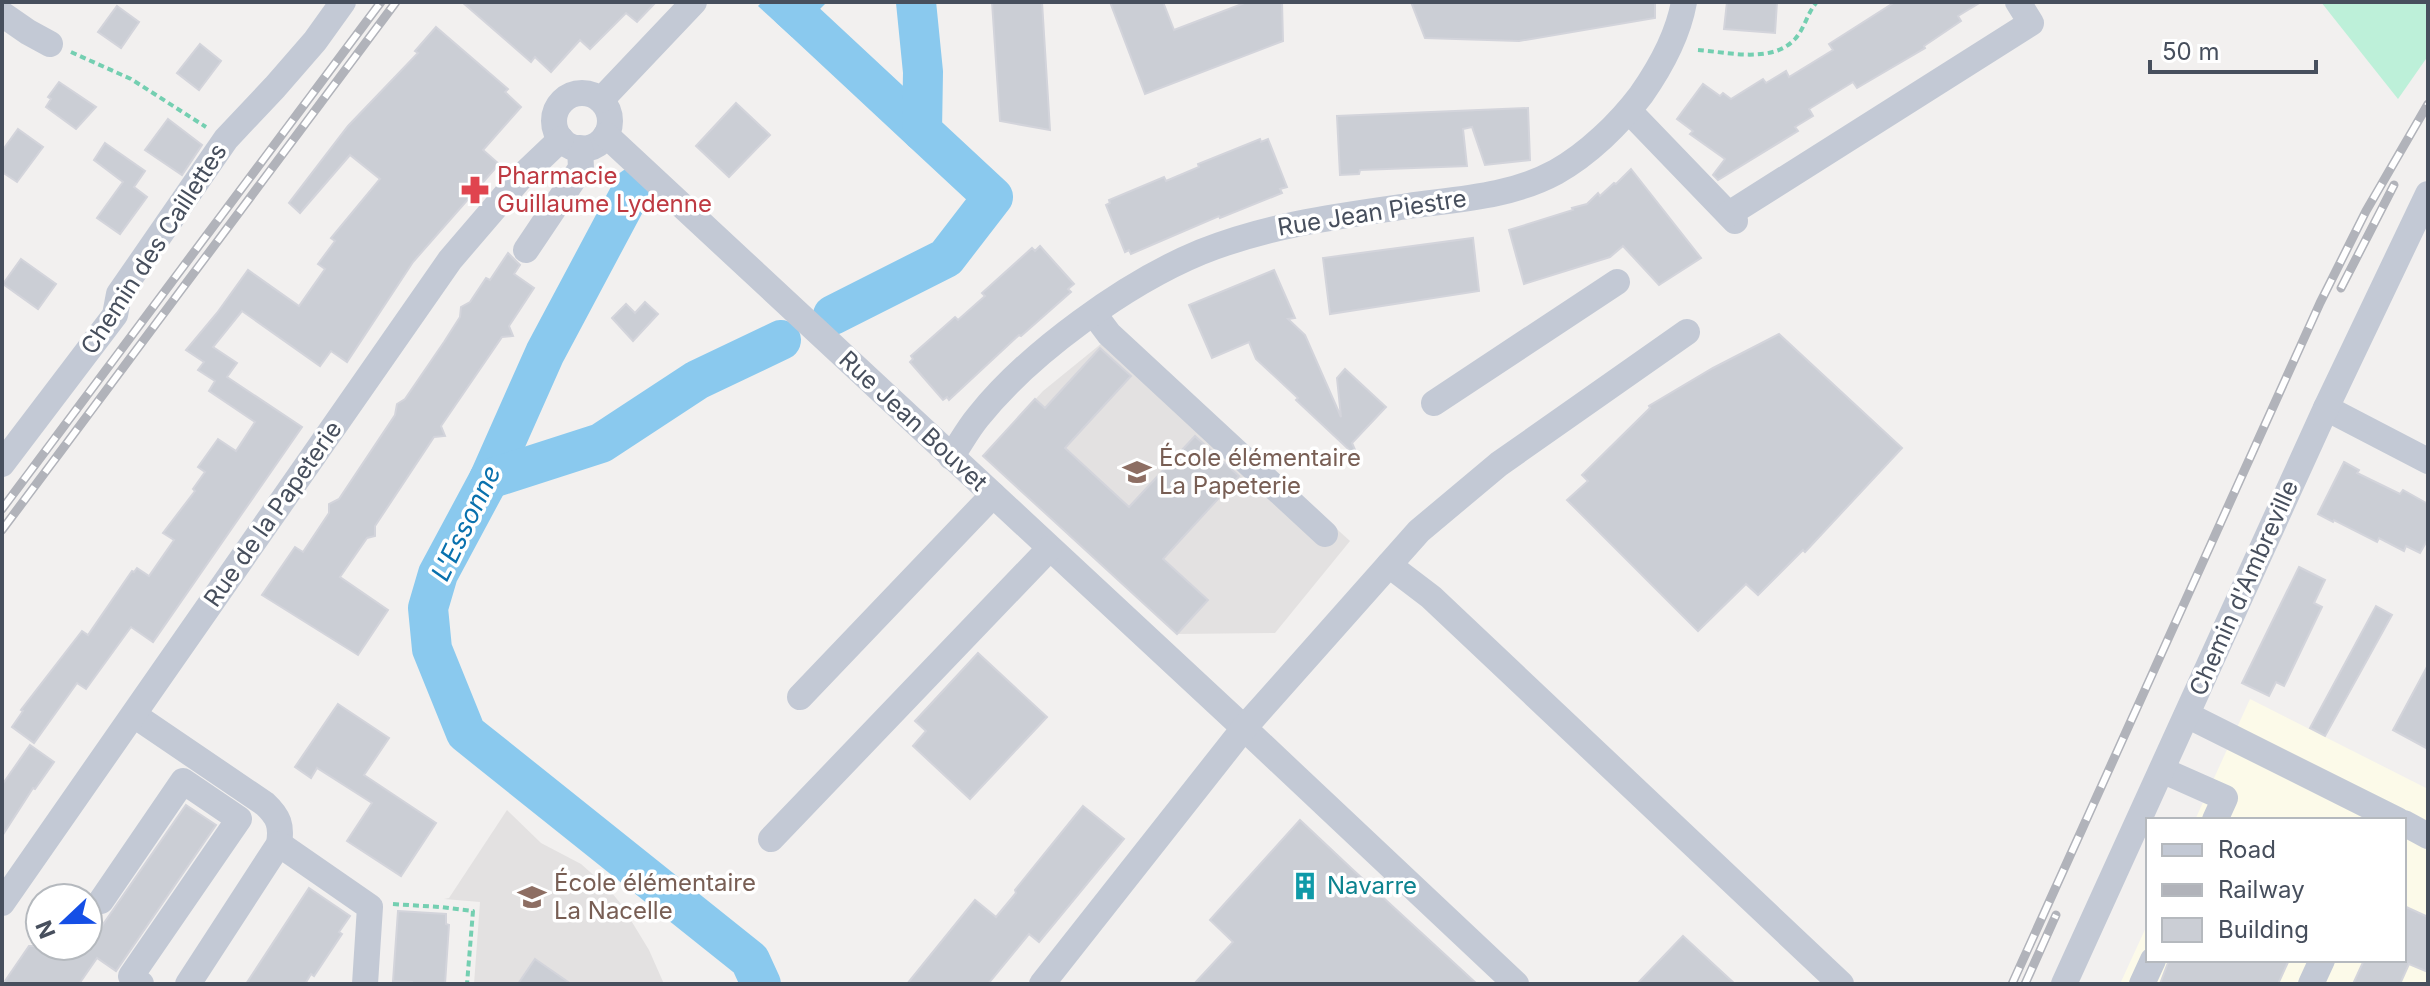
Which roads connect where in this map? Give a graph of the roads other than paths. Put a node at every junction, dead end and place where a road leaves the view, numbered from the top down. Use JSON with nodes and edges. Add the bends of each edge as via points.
{"nodes":[{"id":1,"x":343,"y":2,"type":"edge"},
{"id":2,"x":694,"y":2,"type":"edge"},
{"id":3,"x":1684,"y":2,"type":"edge"},
{"id":4,"x":2018,"y":2,"type":"edge"},
{"id":5,"x":2,"y":14,"type":"edge"},
{"id":6,"x":50,"y":44,"type":"road end"},
{"id":7,"x":601,"y":100,"type":"junction"},
{"id":8,"x":1629,"y":111,"type":"junction"},
{"id":9,"x":570,"y":144,"type":"junction"},
{"id":10,"x":615,"y":144,"type":"junction"},
{"id":11,"x":2426,"y":201,"type":"edge"},
{"id":12,"x":526,"y":250,"type":"dead end"},
{"id":13,"x":1617,"y":282,"type":"dead end"},
{"id":14,"x":1094,"y":314,"type":"junction"},
{"id":15,"x":1687,"y":332,"type":"dead end"},
{"id":16,"x":1434,"y":403,"type":"dead end"},
{"id":17,"x":2326,"y":408,"type":"junction"},
{"id":18,"x":951,"y":457,"type":"junction"},
{"id":19,"x":2428,"y":461,"type":"edge"},
{"id":20,"x":2,"y":464,"type":"edge"},
{"id":21,"x":993,"y":495,"type":"junction"},
{"id":22,"x":1325,"y":534,"type":"dead end"},
{"id":23,"x":1049,"y":549,"type":"junction"},
{"id":24,"x":1389,"y":565,"type":"junction"},
{"id":25,"x":800,"y":697,"type":"dead end"},
{"id":26,"x":134,"y":715,"type":"junction"},
{"id":27,"x":2187,"y":715,"type":"junction"},
{"id":28,"x":1244,"y":728,"type":"junction"},
{"id":29,"x":2162,"y":770,"type":"junction"},
{"id":30,"x":2216,"y":818,"type":"edge"},
{"id":31,"x":2391,"y":818,"type":"edge"},
{"id":32,"x":2406,"y":825,"type":"edge"},
{"id":33,"x":2428,"y":836,"type":"edge"},
{"id":34,"x":771,"y":839,"type":"dead end"},
{"id":35,"x":279,"y":844,"type":"junction"},
{"id":36,"x":104,"y":897,"type":"edge"},
{"id":37,"x":2,"y":903,"type":"edge"},
{"id":38,"x":2152,"y":962,"type":"edge"},
{"id":39,"x":2321,"y":962,"type":"edge"},
{"id":40,"x":141,"y":984,"type":"edge"},
{"id":41,"x":188,"y":984,"type":"edge"},
{"id":42,"x":365,"y":984,"type":"edge"},
{"id":43,"x":1042,"y":984,"type":"edge"},
{"id":44,"x":1516,"y":984,"type":"edge"},
{"id":45,"x":1841,"y":984,"type":"edge"},
{"id":46,"x":2064,"y":984,"type":"edge"},
{"id":47,"x":2142,"y":984,"type":"edge"},
{"id":48,"x":2311,"y":984,"type":"edge"}],
"edges":[{"from":1,"to":20,"type":"street","name":"Chemin des Caillettes","via":[[226,139],[119,294],[115,315]]},
{"from":2,"to":7,"type":"street"},
{"from":3,"to":8,"type":"street","name":"Rue Jean Piestre","via":[[1670,45]]},
{"from":4,"to":8,"type":"street","via":[[2031,23],[1732,218]]},
{"from":5,"to":6,"type":"street"},
{"from":7,"to":9,"type":"street","via":[[584,93],[559,104],[554,122]]},
{"from":7,"to":10,"type":"street"},
{"from":8,"to":14,"type":"street","name":"Rue Jean Piestre","via":[[1556,172],[1523,186],[1262,231],[1153,275]]},
{"from":9,"to":10,"type":"street"},
{"from":9,"to":12,"type":"street","via":[[581,168]]},
{"from":9,"to":26,"type":"street","name":"Rue de la Papeterie","via":[[522,176],[450,260]]},
{"from":10,"to":18,"type":"street","name":"Rue Jean Bouvet"},
{"from":11,"to":17,"type":"street","name":"Chemin d'Ambreville"},
{"from":13,"to":16,"type":"street"},
{"from":14,"to":18,"type":"street","name":"Rue Jean Piestre","via":[[1029,363],[977,418]]},
{"from":14,"to":22,"type":"street","via":[[1109,334]]},
{"from":15,"to":24,"type":"street","via":[[1499,464],[1419,531]]},
{"from":17,"to":19,"type":"street"},
{"from":17,"to":27,"type":"street","name":"Chemin d'Ambreville"},
{"from":18,"to":21,"type":"street","name":"Rue Jean Bouvet"},
{"from":21,"to":23,"type":"street","name":"Rue Jean Bouvet"},
{"from":21,"to":25,"type":"street"},
{"from":23,"to":28,"type":"street","name":"Rue Jean Bouvet"},
{"from":23,"to":34,"type":"street"},
{"from":24,"to":28,"type":"street"},
{"from":24,"to":45,"type":"street","via":[[1431,597]]},
{"from":26,"to":35,"type":"street","via":[[265,804],[280,824]]},
{"from":26,"to":37,"type":"street","name":"Rue de la Papeterie"},
{"from":27,"to":29,"type":"street","name":"Chemin d'Ambreville"},
{"from":27,"to":31,"type":"street"},
{"from":28,"to":43,"type":"street"},
{"from":28,"to":44,"type":"street","name":"Rue Jean Bouvet"},
{"from":29,"to":30,"type":"street","via":[[2225,798]]},
{"from":29,"to":46,"type":"street","name":"Chemin d'Ambreville"},
{"from":32,"to":33,"type":"street"},
{"from":35,"to":41,"type":"street"},
{"from":35,"to":42,"type":"street","via":[[370,907]]},
{"from":36,"to":40,"type":"street","via":[[183,781],[239,819],[131,976]]},
{"from":38,"to":47,"type":"street"},
{"from":39,"to":48,"type":"street"}]}
